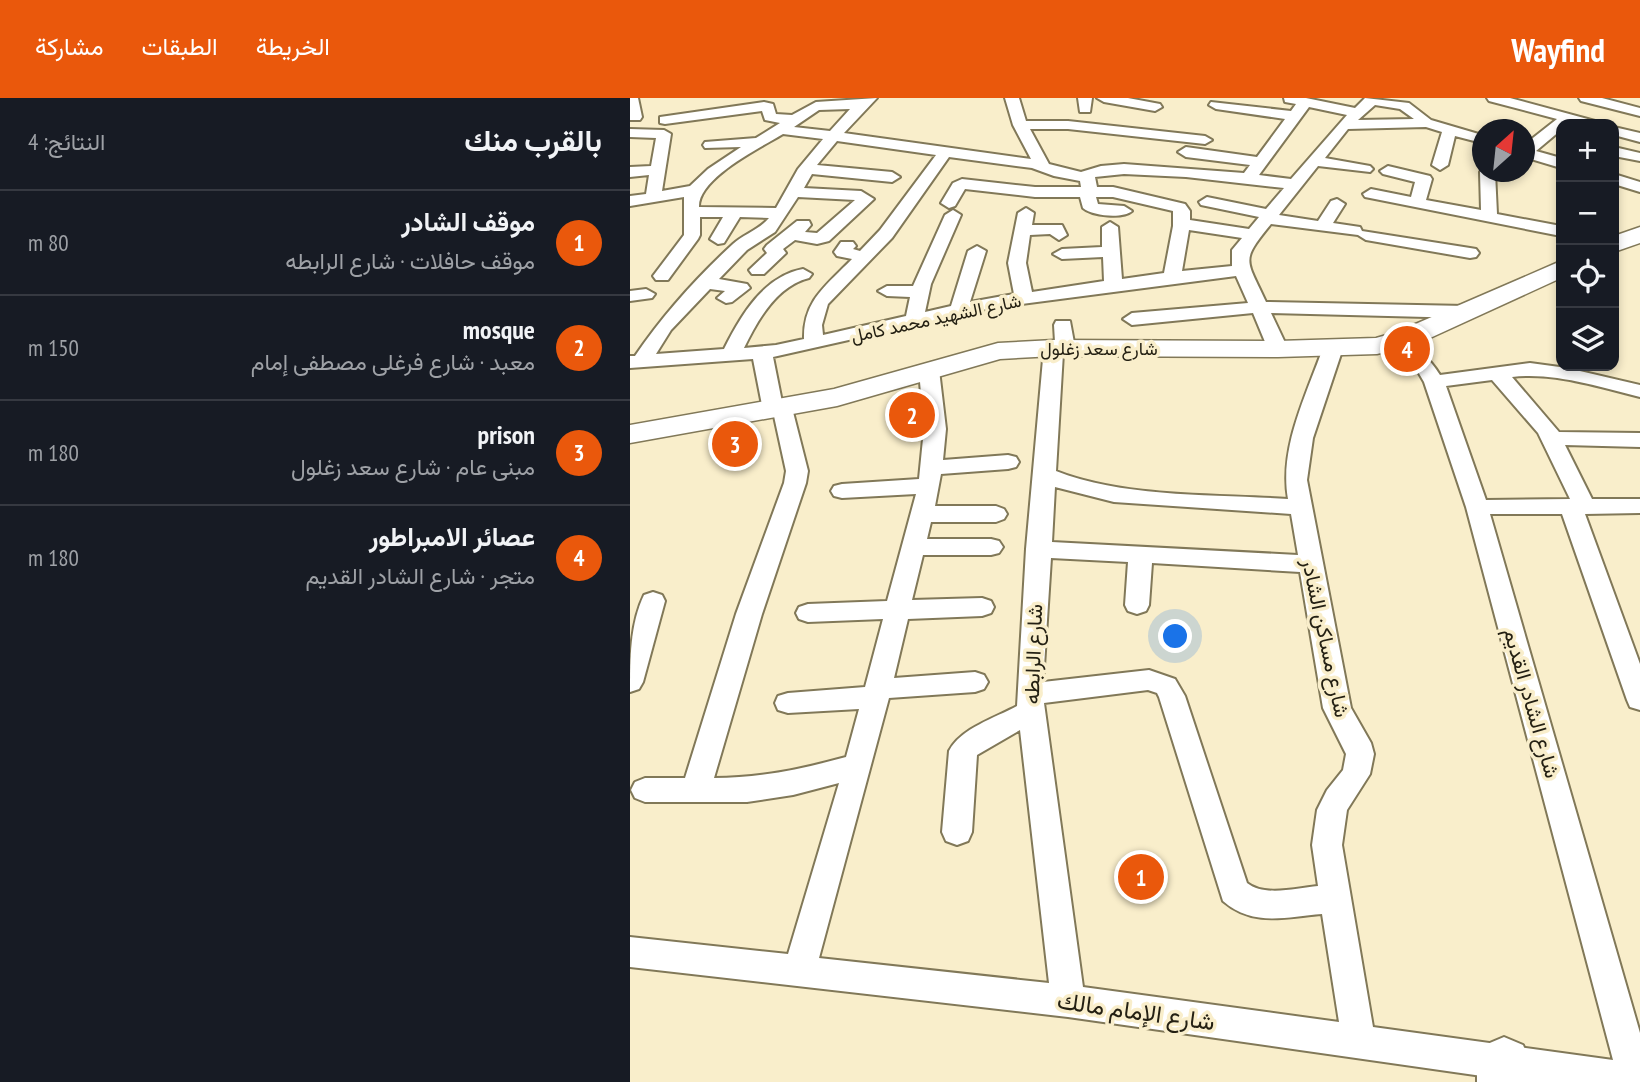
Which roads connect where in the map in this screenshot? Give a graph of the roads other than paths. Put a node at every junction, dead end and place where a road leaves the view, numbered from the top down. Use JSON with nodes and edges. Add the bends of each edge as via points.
{"nodes":[{"id":1,"x":631,"y":98,"type":"edge"},
{"id":2,"x":1012,"y":98,"type":"edge"},
{"id":3,"x":1104,"y":98,"type":"edge"},
{"id":4,"x":1283,"y":98,"type":"edge"},
{"id":5,"x":1494,"y":98,"type":"edge"},
{"id":6,"x":1586,"y":98,"type":"edge"},
{"id":7,"x":1372,"y":99,"type":"edge"},
{"id":8,"x":1132,"y":100,"type":"edge"},
{"id":9,"x":866,"y":101,"type":"edge"},
{"id":10,"x":1305,"y":102,"type":"junction"},
{"id":11,"x":1617,"y":102,"type":"edge"},
{"id":12,"x":1437,"y":104,"type":"dead end"},
{"id":13,"x":716,"y":105,"type":"edge"},
{"id":14,"x":1155,"y":107,"type":"dead end"},
{"id":15,"x":1212,"y":109,"type":"edge"},
{"id":16,"x":1356,"y":112,"type":"junction"},
{"id":17,"x":1640,"y":112,"type":"edge"},
{"id":18,"x":1296,"y":116,"type":"junction"},
{"id":19,"x":635,"y":117,"type":"dead end"},
{"id":20,"x":1567,"y":118,"type":"junction"},
{"id":21,"x":1571,"y":119,"type":"edge"},
{"id":22,"x":794,"y":120,"type":"junction"},
{"id":23,"x":1422,"y":121,"type":"junction"},
{"id":24,"x":1020,"y":125,"type":"junction"},
{"id":25,"x":1344,"y":125,"type":"junction"},
{"id":26,"x":1450,"y":128,"type":"junction"},
{"id":27,"x":780,"y":129,"type":"junction"},
{"id":28,"x":1103,"y":130,"type":"junction"},
{"id":29,"x":663,"y":132,"type":"junction"},
{"id":30,"x":1619,"y":132,"type":"edge"},
{"id":31,"x":630,"y":133,"type":"edge"},
{"id":32,"x":834,"y":136,"type":"junction"},
{"id":33,"x":1472,"y":136,"type":"edge"},
{"id":34,"x":1554,"y":136,"type":"edge"},
{"id":35,"x":1640,"y":138,"type":"edge"},
{"id":36,"x":1205,"y":139,"type":"dead end"},
{"id":37,"x":758,"y":142,"type":"junction"},
{"id":38,"x":710,"y":145,"type":"dead end"},
{"id":39,"x":1183,"y":145,"type":"junction"},
{"id":40,"x":630,"y":146,"type":"edge"},
{"id":41,"x":1535,"y":146,"type":"edge"},
{"id":42,"x":1091,"y":147,"type":"dead end"},
{"id":43,"x":946,"y":151,"type":"junction"},
{"id":44,"x":1619,"y":153,"type":"edge"},
{"id":45,"x":1124,"y":154,"type":"dead end"},
{"id":46,"x":1535,"y":155,"type":"edge"},
{"id":47,"x":1636,"y":158,"type":"dead end"},
{"id":48,"x":1313,"y":161,"type":"junction"},
{"id":49,"x":1556,"y":161,"type":"edge"},
{"id":50,"x":1261,"y":162,"type":"junction"},
{"id":51,"x":1042,"y":166,"type":"junction"},
{"id":52,"x":806,"y":169,"type":"junction"},
{"id":53,"x":1365,"y":169,"type":"dead end"},
{"id":54,"x":658,"y":170,"type":"junction"},
{"id":55,"x":1431,"y":171,"type":"junction"},
{"id":56,"x":630,"y":172,"type":"edge"},
{"id":57,"x":1388,"y":172,"type":"dead end"},
{"id":58,"x":892,"y":177,"type":"dead end"},
{"id":59,"x":1248,"y":179,"type":"junction"},
{"id":60,"x":1619,"y":181,"type":"edge"},
{"id":61,"x":1486,"y":182,"type":"edge"},
{"id":62,"x":1090,"y":183,"type":"junction"},
{"id":63,"x":1294,"y":184,"type":"junction"},
{"id":64,"x":1640,"y":187,"type":"edge"},
{"id":65,"x":695,"y":190,"type":"junction"},
{"id":66,"x":794,"y":192,"type":"junction"},
{"id":67,"x":1371,"y":194,"type":"dead end"},
{"id":68,"x":653,"y":197,"type":"junction"},
{"id":69,"x":630,"y":201,"type":"edge"},
{"id":70,"x":1207,"y":202,"type":"dead end"},
{"id":71,"x":1417,"y":203,"type":"junction"},
{"id":72,"x":1337,"y":204,"type":"dead end"},
{"id":73,"x":1124,"y":211,"type":"dead end"},
{"id":74,"x":691,"y":212,"type":"junction"},
{"id":75,"x":735,"y":212,"type":"junction"},
{"id":76,"x":781,"y":213,"type":"junction"},
{"id":77,"x":1267,"y":216,"type":"junction"},
{"id":78,"x":1181,"y":225,"type":"junction"},
{"id":79,"x":1110,"y":227,"type":"dead end"},
{"id":80,"x":1322,"y":227,"type":"junction"},
{"id":81,"x":1556,"y":232,"type":"edge"},
{"id":82,"x":1059,"y":235,"type":"dead end"},
{"id":83,"x":1252,"y":235,"type":"junction"},
{"id":84,"x":1476,"y":235,"type":"junction"},
{"id":85,"x":718,"y":239,"type":"dead end"},
{"id":86,"x":847,"y":246,"type":"dead end"},
{"id":87,"x":977,"y":251,"type":"dead end"},
{"id":88,"x":1110,"y":253,"type":"junction"},
{"id":89,"x":1062,"y":254,"type":"dead end"},
{"id":90,"x":864,"y":257,"type":"junction"},
{"id":91,"x":758,"y":270,"type":"dead end"},
{"id":92,"x":1242,"y":270,"type":"junction"},
{"id":93,"x":1556,"y":271,"type":"edge"},
{"id":94,"x":803,"y":274,"type":"dead end"},
{"id":95,"x":662,"y":276,"type":"dead end"},
{"id":96,"x":1172,"y":277,"type":"junction"},
{"id":97,"x":709,"y":283,"type":"junction"},
{"id":98,"x":1113,"y":286,"type":"junction"},
{"id":99,"x":776,"y":291,"type":"dead end"},
{"id":100,"x":887,"y":291,"type":"dead end"},
{"id":101,"x":920,"y":292,"type":"junction"},
{"id":102,"x":726,"y":298,"type":"dead end"},
{"id":103,"x":1024,"y":299,"type":"junction"},
{"id":104,"x":1259,"y":307,"type":"junction"},
{"id":105,"x":959,"y":309,"type":"junction"},
{"id":106,"x":1466,"y":312,"type":"junction"},
{"id":107,"x":1132,"y":318,"type":"dead end"},
{"id":108,"x":914,"y":321,"type":"junction"},
{"id":109,"x":1061,"y":340,"type":"junction"},
{"id":110,"x":1395,"y":342,"type":"junction"},
{"id":111,"x":814,"y":344,"type":"junction"},
{"id":112,"x":1333,"y":348,"type":"junction"},
{"id":113,"x":1278,"y":349,"type":"junction"},
{"id":114,"x":762,"y":353,"type":"junction"},
{"id":115,"x":731,"y":355,"type":"junction"},
{"id":116,"x":635,"y":362,"type":"edge"},
{"id":117,"x":929,"y":370,"type":"junction"},
{"id":118,"x":1496,"y":372,"type":"junction"},
{"id":119,"x":1434,"y":382,"type":"junction"},
{"id":120,"x":1640,"y":391,"type":"edge"},
{"id":121,"x":778,"y":409,"type":"junction"},
{"id":122,"x":630,"y":434,"type":"edge"},
{"id":123,"x":1552,"y":438,"type":"junction"},
{"id":124,"x":1640,"y":440,"type":"edge"},
{"id":125,"x":1008,"y":462,"type":"dead end"},
{"id":126,"x":1043,"y":474,"type":"junction"},
{"id":127,"x":930,"y":477,"type":"junction"},
{"id":128,"x":842,"y":491,"type":"dead end"},
{"id":129,"x":1640,"y":506,"type":"edge"},
{"id":130,"x":1477,"y":507,"type":"junction"},
{"id":131,"x":1578,"y":507,"type":"junction"},
{"id":132,"x":1300,"y":508,"type":"junction"},
{"id":133,"x":922,"y":514,"type":"junction"},
{"id":134,"x":996,"y":514,"type":"dead end"},
{"id":135,"x":913,"y":547,"type":"junction"},
{"id":136,"x":991,"y":547,"type":"dead end"},
{"id":137,"x":1038,"y":549,"type":"junction"},
{"id":138,"x":1141,"y":555,"type":"junction"},
{"id":139,"x":1310,"y":564,"type":"junction"},
{"id":140,"x":653,"y":601,"type":"dead end"},
{"id":141,"x":1138,"y":606,"type":"dead end"},
{"id":142,"x":982,"y":607,"type":"dead end"},
{"id":143,"x":897,"y":611,"type":"junction"},
{"id":144,"x":808,"y":613,"type":"dead end"},
{"id":145,"x":630,"y":682,"type":"edge"},
{"id":146,"x":975,"y":682,"type":"dead end"},
{"id":147,"x":876,"y":694,"type":"junction"},
{"id":148,"x":1640,"y":700,"type":"edge"},
{"id":149,"x":1030,"y":702,"type":"junction"},
{"id":150,"x":788,"y":703,"type":"dead end"},
{"id":151,"x":858,"y":766,"type":"junction"},
{"id":152,"x":645,"y":790,"type":"dead end"},
{"id":153,"x":696,"y":790,"type":"junction"},
{"id":154,"x":957,"y":832,"type":"dead end"},
{"id":155,"x":1336,"y":899,"type":"junction"},
{"id":156,"x":630,"y":952,"type":"edge"},
{"id":157,"x":799,"y":971,"type":"junction"},
{"id":158,"x":1068,"y":1001,"type":"junction"},
{"id":159,"x":1359,"y":1043,"type":"junction"},
{"id":160,"x":1505,"y":1073,"type":"edge"},
{"id":161,"x":1638,"y":1081,"type":"edge"}],
"edges":[{"from":1,"to":19,"type":"street"},
{"from":2,"to":24,"type":"street"},
{"from":3,"to":8,"type":"street"},
{"from":4,"to":10,"type":"street"},
{"from":5,"to":20,"type":"street"},
{"from":6,"to":11,"type":"street"},
{"from":7,"to":16,"type":"street"},
{"from":7,"to":23,"type":"street","via":[[1404,106]]},
{"from":8,"to":14,"type":"street"},
{"from":9,"to":22,"type":"street","via":[[820,104]]},
{"from":9,"to":32,"type":"street"},
{"from":10,"to":16,"type":"street"},
{"from":10,"to":18,"type":"street"},
{"from":11,"to":17,"type":"street"},
{"from":12,"to":23,"type":"street"},
{"from":13,"to":22,"type":"street","via":[[766,106],[770,117]]},
{"from":13,"to":29,"type":"street"},
{"from":15,"to":18,"type":"street"},
{"from":15,"to":39,"type":"street"},
{"from":16,"to":25,"type":"street"},
{"from":18,"to":50,"type":"street"},
{"from":20,"to":21,"type":"street"},
{"from":20,"to":34,"type":"street"},
{"from":22,"to":27,"type":"street"},
{"from":23,"to":25,"type":"street"},
{"from":23,"to":26,"type":"street"},
{"from":24,"to":28,"type":"street"},
{"from":24,"to":51,"type":"street"},
{"from":25,"to":48,"type":"street"},
{"from":26,"to":33,"type":"street"},
{"from":26,"to":55,"type":"street"},
{"from":27,"to":32,"type":"street"},
{"from":27,"to":37,"type":"street"},
{"from":28,"to":39,"type":"street"},
{"from":28,"to":42,"type":"street"},
{"from":29,"to":31,"type":"street"},
{"from":29,"to":40,"type":"street"},
{"from":29,"to":54,"type":"street"},
{"from":30,"to":35,"type":"street"},
{"from":32,"to":43,"type":"street"},
{"from":32,"to":52,"type":"street"},
{"from":34,"to":41,"type":"street"},
{"from":36,"to":39,"type":"street"},
{"from":37,"to":38,"type":"street","via":[[732,138]]},
{"from":37,"to":65,"type":"street","via":[[721,165]]},
{"from":39,"to":50,"type":"street"},
{"from":43,"to":51,"type":"street"},
{"from":43,"to":90,"type":"street"},
{"from":44,"to":47,"type":"street"},
{"from":45,"to":62,"type":"street"},
{"from":46,"to":49,"type":"street"},
{"from":48,"to":53,"type":"street"},
{"from":48,"to":63,"type":"street"},
{"from":50,"to":59,"type":"street"},
{"from":51,"to":62,"type":"street"},
{"from":52,"to":58,"type":"street"},
{"from":52,"to":66,"type":"street"},
{"from":54,"to":56,"type":"street"},
{"from":54,"to":68,"type":"street"},
{"from":55,"to":57,"type":"street"},
{"from":55,"to":71,"type":"street"},
{"from":59,"to":62,"type":"street","via":[[1185,173]]},
{"from":59,"to":63,"type":"street"},
{"from":60,"to":64,"type":"street"},
{"from":61,"to":84,"type":"street"},
{"from":62,"to":73,"type":"street","via":[[1091,208]]},
{"from":62,"to":78,"type":"street","via":[[1171,204],[1182,211]]},
{"from":62,"to":101,"type":"street","via":[[1025,192],[962,184]]},
{"from":63,"to":77,"type":"street"},
{"from":65,"to":68,"type":"street"},
{"from":65,"to":74,"type":"street"},
{"from":66,"to":76,"type":"street"},
{"from":66,"to":91,"type":"street","via":[[866,199],[823,237],[797,230],[773,249],[777,253]]},
{"from":67,"to":71,"type":"street"},
{"from":68,"to":69,"type":"street"},
{"from":70,"to":77,"type":"street"},
{"from":71,"to":84,"type":"street"},
{"from":72,"to":80,"type":"street"},
{"from":74,"to":75,"type":"street"},
{"from":74,"to":95,"type":"street","via":[[692,235]]},
{"from":75,"to":76,"type":"street"},
{"from":75,"to":85,"type":"street"},
{"from":76,"to":97,"type":"street","via":[[769,228],[741,246]]},
{"from":77,"to":80,"type":"street"},
{"from":77,"to":83,"type":"street"},
{"from":78,"to":83,"type":"street"},
{"from":78,"to":96,"type":"street"},
{"from":79,"to":88,"type":"street"},
{"from":80,"to":84,"type":"street","via":[[1360,233]]},
{"from":81,"to":84,"type":"street"},
{"from":82,"to":103,"type":"street","via":[[1056,229],[1024,222],[1017,262]]},
{"from":83,"to":92,"type":"street","via":[[1241,250]]},
{"from":86,"to":90,"type":"street","via":[[843,252]]},
{"from":87,"to":105,"type":"street"},
{"from":88,"to":89,"type":"street"},
{"from":88,"to":98,"type":"street"},
{"from":90,"to":111,"type":"street","via":[[819,303]]},
{"from":92,"to":96,"type":"street","name":"شارع الشهيد محمد كامل"},
{"from":92,"to":104,"type":"street"},
{"from":93,"to":106,"type":"street","name":"شارع سعد زغلول"},
{"from":94,"to":115,"type":"street","via":[[788,276],[762,304]]},
{"from":96,"to":98,"type":"street","name":"شارع الشهيد محمد كامل"},
{"from":97,"to":102,"type":"street","via":[[741,288]]},
{"from":97,"to":116,"type":"street"},
{"from":98,"to":103,"type":"street","name":"شارع الشهيد محمد كامل"},
{"from":99,"to":115,"type":"street"},
{"from":100,"to":101,"type":"street"},
{"from":101,"to":108,"type":"street"},
{"from":103,"to":105,"type":"street","name":"شارع الشهيد محمد كامل"},
{"from":104,"to":106,"type":"street"},
{"from":104,"to":107,"type":"street"},
{"from":104,"to":113,"type":"street"},
{"from":105,"to":108,"type":"street","name":"شارع الشهيد محمد كامل"},
{"from":106,"to":110,"type":"street","name":"شارع سعد زغلول"},
{"from":108,"to":111,"type":"street","name":"شارع الشهيد محمد كامل"},
{"from":109,"to":113,"type":"street","name":"شارع سعد زغلول"},
{"from":109,"to":117,"type":"street","name":"شارع سعد زغلول"},
{"from":109,"to":126,"type":"street","name":"شارع الرابطه"},
{"from":110,"to":112,"type":"street","name":"شارع سعد زغلول"},
{"from":110,"to":119,"type":"street","name":"شارع الشادر القديم"},
{"from":111,"to":114,"type":"street","name":"شارع الشهيد محمد كامل"},
{"from":112,"to":113,"type":"street","name":"شارع سعد زغلول"},
{"from":112,"to":132,"type":"street","name":"شارع مساكن الشادر","via":[[1298,451]]},
{"from":114,"to":115,"type":"street","name":"شارع الشهيد محمد كامل"},
{"from":114,"to":121,"type":"street"},
{"from":115,"to":116,"type":"street","name":"شارع الشهيد محمد كامل"},
{"from":117,"to":121,"type":"street","name":"شارع سعد زغلول"},
{"from":117,"to":127,"type":"street","via":[[935,429]]},
{"from":118,"to":119,"type":"street"},
{"from":118,"to":120,"type":"street","via":[[1548,370]]},
{"from":118,"to":123,"type":"street"},
{"from":119,"to":130,"type":"street","name":"شارع الشادر القديم"},
{"from":121,"to":122,"type":"street","name":"شارع سعد زغلول"},
{"from":121,"to":153,"type":"street","via":[[797,471],[795,484],[749,614]]},
{"from":123,"to":124,"type":"street"},
{"from":123,"to":131,"type":"street"},
{"from":125,"to":127,"type":"street"},
{"from":126,"to":132,"type":"street","via":[[1076,488],[1114,495]]},
{"from":126,"to":137,"type":"street","name":"شارع الرابطه"},
{"from":127,"to":128,"type":"street"},
{"from":127,"to":133,"type":"street"},
{"from":129,"to":131,"type":"street"},
{"from":130,"to":131,"type":"street"},
{"from":130,"to":161,"type":"street","name":"شارع الشادر القديم"},
{"from":131,"to":148,"type":"street"},
{"from":132,"to":139,"type":"street","name":"شارع مساكن الشادر"},
{"from":133,"to":134,"type":"street"},
{"from":133,"to":135,"type":"street"},
{"from":135,"to":136,"type":"street"},
{"from":135,"to":143,"type":"street"},
{"from":137,"to":138,"type":"street"},
{"from":137,"to":149,"type":"street","name":"شارع الرابطه"},
{"from":138,"to":139,"type":"street"},
{"from":138,"to":141,"type":"street"},
{"from":139,"to":155,"type":"street","name":"شارع مساكن الشادر","via":[[1337,708],[1360,754],[1356,774],[1336,799],[1329,821],[1327,845]]},
{"from":140,"to":145,"type":"street"},
{"from":142,"to":143,"type":"street"},
{"from":143,"to":144,"type":"street"},
{"from":143,"to":147,"type":"street"},
{"from":146,"to":147,"type":"street"},
{"from":147,"to":150,"type":"street"},
{"from":147,"to":151,"type":"street"},
{"from":149,"to":154,"type":"street","via":[[963,751]]},
{"from":149,"to":155,"type":"street","via":[[1149,680],[1166,687],[1234,891],[1247,902],[1264,905]]},
{"from":149,"to":158,"type":"street","name":"شارع الرابطه"},
{"from":151,"to":153,"type":"street","via":[[770,788]]},
{"from":151,"to":157,"type":"street"},
{"from":152,"to":153,"type":"street"},
{"from":155,"to":159,"type":"street","name":"شارع مساكن الشادر"},
{"from":156,"to":157,"type":"street","name":"شارع الإمام مالك"},
{"from":157,"to":158,"type":"street","name":"شارع الإمام مالك"},
{"from":158,"to":159,"type":"street","name":"شارع الإمام مالك"},
{"from":159,"to":160,"type":"street","name":"شارع الإمام مالك"},
{"from":160,"to":161,"type":"street","name":"شارع الإمام مالك"}]}
